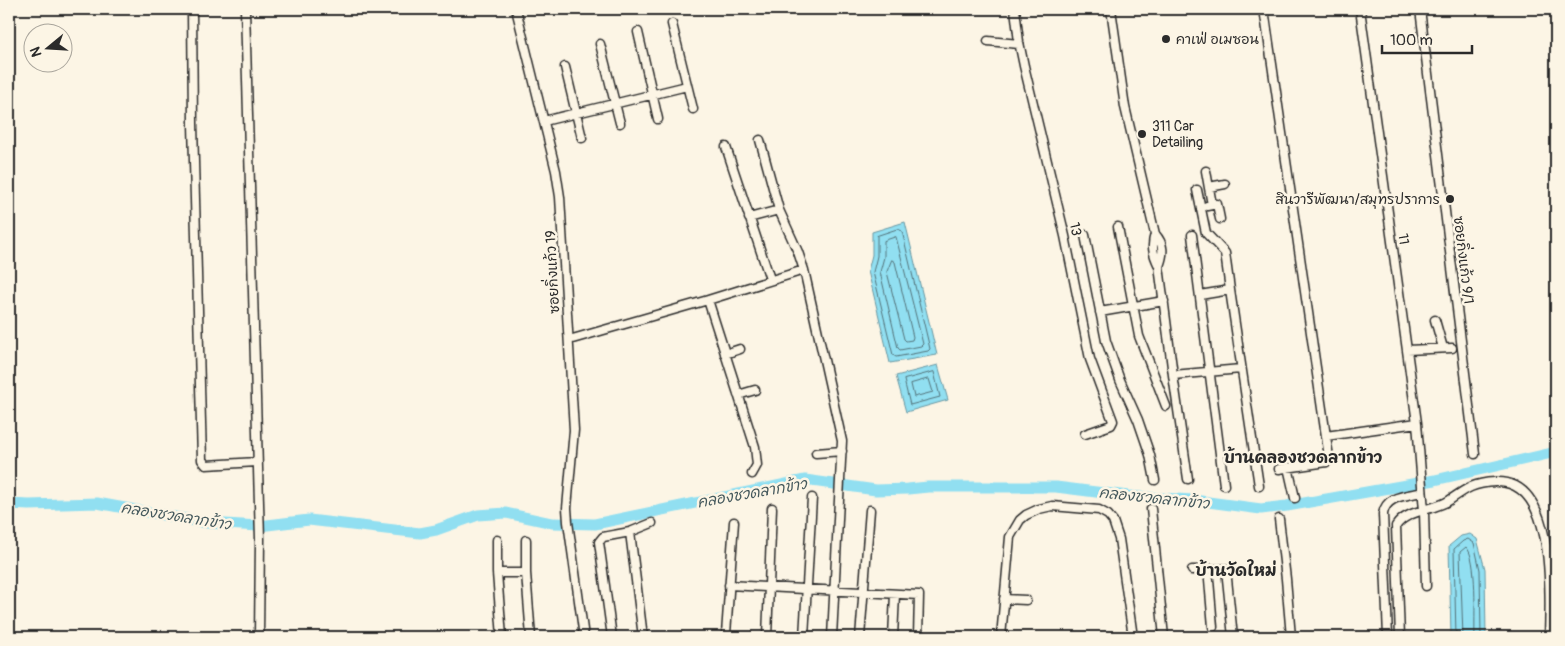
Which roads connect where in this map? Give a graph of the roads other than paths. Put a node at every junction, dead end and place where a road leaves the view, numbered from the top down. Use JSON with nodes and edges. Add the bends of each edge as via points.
{"nodes":[{"id":1,"x":192,"y":9,"type":"edge"},
{"id":2,"x":246,"y":9,"type":"edge"},
{"id":3,"x":516,"y":9,"type":"edge"},
{"id":4,"x":1015,"y":9,"type":"edge"},
{"id":5,"x":1111,"y":9,"type":"edge"},
{"id":6,"x":1264,"y":9,"type":"edge"},
{"id":7,"x":1360,"y":9,"type":"edge"},
{"id":8,"x":1420,"y":9,"type":"edge"},
{"id":9,"x":672,"y":24,"type":"dead end"},
{"id":10,"x":638,"y":32,"type":"dead end"},
{"id":11,"x":988,"y":41,"type":"dead end"},
{"id":12,"x":600,"y":44,"type":"dead end"},
{"id":13,"x":1019,"y":44,"type":"junction"},
{"id":14,"x":565,"y":66,"type":"dead end"},
{"id":15,"x":687,"y":86,"type":"junction"},
{"id":16,"x":653,"y":94,"type":"junction"},
{"id":17,"x":615,"y":104,"type":"junction"},
{"id":18,"x":692,"y":109,"type":"dead end"},
{"id":19,"x":576,"y":113,"type":"junction"},
{"id":20,"x":658,"y":119,"type":"dead end"},
{"id":21,"x":544,"y":121,"type":"junction"},
{"id":22,"x":620,"y":123,"type":"dead end"},
{"id":23,"x":582,"y":138,"type":"dead end"},
{"id":24,"x":760,"y":140,"type":"dead end"},
{"id":25,"x":726,"y":147,"type":"dead end"},
{"id":26,"x":1206,"y":171,"type":"dead end"},
{"id":27,"x":1225,"y":184,"type":"dead end"},
{"id":28,"x":1209,"y":187,"type":"junction"},
{"id":29,"x":1197,"y":190,"type":"dead end"},
{"id":30,"x":1212,"y":205,"type":"junction"},
{"id":31,"x":1200,"y":207,"type":"junction"},
{"id":32,"x":779,"y":210,"type":"junction"},
{"id":33,"x":749,"y":218,"type":"junction"},
{"id":34,"x":1220,"y":219,"type":"dead end"},
{"id":35,"x":1118,"y":227,"type":"dead end"},
{"id":36,"x":1084,"y":235,"type":"dead end"},
{"id":37,"x":1192,"y":235,"type":"dead end"},
{"id":38,"x":804,"y":270,"type":"junction"},
{"id":39,"x":769,"y":276,"type":"dead end"},
{"id":40,"x":1230,"y":290,"type":"junction"},
{"id":41,"x":1200,"y":296,"type":"junction"},
{"id":42,"x":708,"y":300,"type":"junction"},
{"id":43,"x":1164,"y":300,"type":"junction"},
{"id":44,"x":1132,"y":306,"type":"junction"},
{"id":45,"x":1100,"y":312,"type":"junction"},
{"id":46,"x":1435,"y":320,"type":"dead end"},
{"id":47,"x":569,"y":340,"type":"junction"},
{"id":48,"x":1443,"y":348,"type":"junction"},
{"id":49,"x":1452,"y":348,"type":"dead end"},
{"id":50,"x":740,"y":349,"type":"dead end"},
{"id":51,"x":1407,"y":350,"type":"junction"},
{"id":52,"x":725,"y":354,"type":"junction"},
{"id":53,"x":1241,"y":369,"type":"junction"},
{"id":54,"x":1209,"y":372,"type":"junction"},
{"id":55,"x":1173,"y":375,"type":"junction"},
{"id":56,"x":755,"y":390,"type":"dead end"},
{"id":57,"x":738,"y":395,"type":"junction"},
{"id":58,"x":1166,"y":406,"type":"dead end"},
{"id":59,"x":1417,"y":423,"type":"junction"},
{"id":60,"x":1085,"y":434,"type":"dead end"},
{"id":61,"x":1326,"y":436,"type":"junction"},
{"id":62,"x":842,"y":451,"type":"junction"},
{"id":63,"x":816,"y":453,"type":"dead end"},
{"id":64,"x":1475,"y":454,"type":"dead end"},
{"id":65,"x":257,"y":462,"type":"junction"},
{"id":66,"x":1288,"y":467,"type":"junction"},
{"id":67,"x":1279,"y":469,"type":"dead end"},
{"id":68,"x":752,"y":474,"type":"dead end"},
{"id":69,"x":1188,"y":479,"type":"dead end"},
{"id":70,"x":1154,"y":480,"type":"dead end"},
{"id":71,"x":1224,"y":485,"type":"dead end"},
{"id":72,"x":1259,"y":486,"type":"dead end"},
{"id":73,"x":1422,"y":489,"type":"junction"},
{"id":74,"x":812,"y":498,"type":"dead end"},
{"id":75,"x":1294,"y":498,"type":"dead end"},
{"id":76,"x":772,"y":508,"type":"dead end"},
{"id":77,"x":1151,"y":509,"type":"dead end"},
{"id":78,"x":870,"y":510,"type":"dead end"},
{"id":79,"x":1424,"y":511,"type":"junction"},
{"id":80,"x":1279,"y":519,"type":"dead end"},
{"id":81,"x":734,"y":522,"type":"dead end"},
{"id":82,"x":652,"y":523,"type":"dead end"},
{"id":83,"x":630,"y":532,"type":"junction"},
{"id":84,"x":497,"y":540,"type":"dead end"},
{"id":85,"x":526,"y":540,"type":"dead end"},
{"id":86,"x":1208,"y":568,"type":"junction"},
{"id":87,"x":1192,"y":570,"type":"dead end"},
{"id":88,"x":526,"y":572,"type":"junction"},
{"id":89,"x":497,"y":573,"type":"junction"},
{"id":90,"x":729,"y":585,"type":"junction"},
{"id":91,"x":1426,"y":586,"type":"dead end"},
{"id":92,"x":769,"y":587,"type":"junction"},
{"id":93,"x":807,"y":589,"type":"junction"},
{"id":94,"x":834,"y":591,"type":"junction"},
{"id":95,"x":862,"y":592,"type":"junction"},
{"id":96,"x":895,"y":594,"type":"junction"},
{"id":97,"x":1004,"y":599,"type":"junction"},
{"id":98,"x":1026,"y":600,"type":"dead end"},
{"id":99,"x":1212,"y":626,"type":"dead end"},
{"id":100,"x":726,"y":634,"type":"dead end"},
{"id":101,"x":259,"y":637,"type":"edge"},
{"id":102,"x":502,"y":637,"type":"edge"},
{"id":103,"x":531,"y":637,"type":"edge"},
{"id":104,"x":584,"y":637,"type":"edge"},
{"id":105,"x":612,"y":637,"type":"edge"},
{"id":106,"x":643,"y":637,"type":"edge"},
{"id":107,"x":767,"y":637,"type":"edge"},
{"id":108,"x":804,"y":637,"type":"edge"},
{"id":109,"x":832,"y":637,"type":"edge"},
{"id":110,"x":860,"y":637,"type":"edge"},
{"id":111,"x":893,"y":637,"type":"edge"},
{"id":112,"x":918,"y":637,"type":"edge"},
{"id":113,"x":1001,"y":637,"type":"edge"},
{"id":114,"x":1133,"y":637,"type":"edge"},
{"id":115,"x":1164,"y":637,"type":"edge"},
{"id":116,"x":1233,"y":637,"type":"edge"},
{"id":117,"x":1291,"y":637,"type":"edge"},
{"id":118,"x":1388,"y":637,"type":"edge"},
{"id":119,"x":1400,"y":637,"type":"edge"},
{"id":120,"x":1550,"y":637,"type":"edge"}],
"edges":[{"from":1,"to":65,"type":"street","via":[[202,460],[206,465]]},
{"from":2,"to":65,"type":"street"},
{"from":3,"to":21,"type":"street","name":"ซอยกิ่งแก้ว 19"},
{"from":4,"to":13,"type":"street","name":"13"},
{"from":5,"to":43,"type":"street","via":[[1128,124],[1155,234],[1151,244],[1159,266]]},
{"from":6,"to":61,"type":"street"},
{"from":7,"to":51,"type":"street","name":"11"},
{"from":8,"to":64,"type":"street","name":"ซอยกิ่งแก้ว 9/1"},
{"from":9,"to":15,"type":"street"},
{"from":10,"to":16,"type":"street"},
{"from":11,"to":13,"type":"street"},
{"from":12,"to":17,"type":"street"},
{"from":13,"to":60,"type":"street","name":"13","via":[[1065,236],[1090,359],[1113,421],[1104,429]]},
{"from":14,"to":19,"type":"street"},
{"from":15,"to":16,"type":"street"},
{"from":15,"to":18,"type":"street"},
{"from":16,"to":17,"type":"street"},
{"from":16,"to":20,"type":"street"},
{"from":17,"to":19,"type":"street"},
{"from":17,"to":22,"type":"street"},
{"from":19,"to":21,"type":"street"},
{"from":19,"to":23,"type":"street"},
{"from":21,"to":47,"type":"street","name":"ซอยกิ่งแก้ว 19","via":[[560,197]]},
{"from":24,"to":32,"type":"street"},
{"from":25,"to":33,"type":"street"},
{"from":26,"to":28,"type":"street"},
{"from":27,"to":28,"type":"street"},
{"from":28,"to":30,"type":"street"},
{"from":29,"to":31,"type":"street"},
{"from":30,"to":31,"type":"street"},
{"from":30,"to":34,"type":"street","via":[[1217,204]]},
{"from":31,"to":40,"type":"street","via":[[1206,233],[1224,252]]},
{"from":32,"to":33,"type":"street"},
{"from":32,"to":38,"type":"street"},
{"from":33,"to":39,"type":"street"},
{"from":35,"to":44,"type":"street"},
{"from":36,"to":45,"type":"street"},
{"from":37,"to":41,"type":"street"},
{"from":38,"to":42,"type":"street"},
{"from":38,"to":62,"type":"street"},
{"from":40,"to":41,"type":"street"},
{"from":40,"to":53,"type":"street"},
{"from":41,"to":54,"type":"street"},
{"from":42,"to":47,"type":"street"},
{"from":42,"to":52,"type":"street"},
{"from":43,"to":44,"type":"street"},
{"from":43,"to":55,"type":"street"},
{"from":44,"to":45,"type":"street"},
{"from":44,"to":58,"type":"street","via":[[1139,336]]},
{"from":45,"to":70,"type":"street","via":[[1110,355],[1150,455]]},
{"from":46,"to":48,"type":"street"},
{"from":47,"to":104,"type":"street","name":"ซอยกิ่งแก้ว 19","via":[[574,430],[567,508]]},
{"from":48,"to":49,"type":"street"},
{"from":48,"to":51,"type":"street"},
{"from":50,"to":52,"type":"street"},
{"from":51,"to":59,"type":"street","name":"11"},
{"from":52,"to":57,"type":"street"},
{"from":53,"to":54,"type":"street"},
{"from":53,"to":72,"type":"street"},
{"from":54,"to":55,"type":"street"},
{"from":54,"to":71,"type":"street"},
{"from":55,"to":69,"type":"street"},
{"from":56,"to":57,"type":"street"},
{"from":57,"to":68,"type":"street","via":[[757,461]]},
{"from":59,"to":61,"type":"street"},
{"from":59,"to":73,"type":"street","name":"11"},
{"from":61,"to":66,"type":"street","via":[[1327,462]]},
{"from":62,"to":63,"type":"street"},
{"from":62,"to":94,"type":"street"},
{"from":65,"to":101,"type":"street"},
{"from":66,"to":67,"type":"street"},
{"from":66,"to":75,"type":"street"},
{"from":73,"to":79,"type":"street","name":"11"},
{"from":73,"to":118,"type":"street","via":[[1393,499],[1384,508]]},
{"from":74,"to":93,"type":"street"},
{"from":76,"to":92,"type":"street"},
{"from":77,"to":115,"type":"street"},
{"from":78,"to":95,"type":"street"},
{"from":79,"to":91,"type":"street","name":"11"},
{"from":79,"to":119,"type":"street","via":[[1404,518],[1396,526]]},
{"from":79,"to":120,"type":"street","via":[[1449,501],[1472,485],[1487,482],[1502,481],[1518,486],[1525,493],[1538,513],[1546,546],[1551,585]]},
{"from":80,"to":117,"type":"street"},
{"from":81,"to":90,"type":"street"},
{"from":82,"to":83,"type":"street"},
{"from":83,"to":105,"type":"street","via":[[603,537],[599,542]]},
{"from":83,"to":106,"type":"street"},
{"from":84,"to":89,"type":"street"},
{"from":85,"to":88,"type":"street"},
{"from":86,"to":87,"type":"street"},
{"from":86,"to":99,"type":"street"},
{"from":86,"to":116,"type":"street","via":[[1227,570]]},
{"from":88,"to":89,"type":"street"},
{"from":88,"to":103,"type":"street"},
{"from":89,"to":102,"type":"street"},
{"from":90,"to":92,"type":"street"},
{"from":90,"to":100,"type":"street"},
{"from":92,"to":93,"type":"street"},
{"from":92,"to":107,"type":"street"},
{"from":93,"to":94,"type":"street"},
{"from":93,"to":108,"type":"street"},
{"from":94,"to":95,"type":"street"},
{"from":94,"to":109,"type":"street"},
{"from":95,"to":96,"type":"street"},
{"from":95,"to":110,"type":"street"},
{"from":96,"to":111,"type":"street"},
{"from":96,"to":112,"type":"street","via":[[919,595]]},
{"from":97,"to":98,"type":"street"},
{"from":97,"to":113,"type":"street"},
{"from":97,"to":114,"type":"street","via":[[1010,537],[1020,520],[1052,506],[1099,510],[1108,515],[1116,527]]}]}
